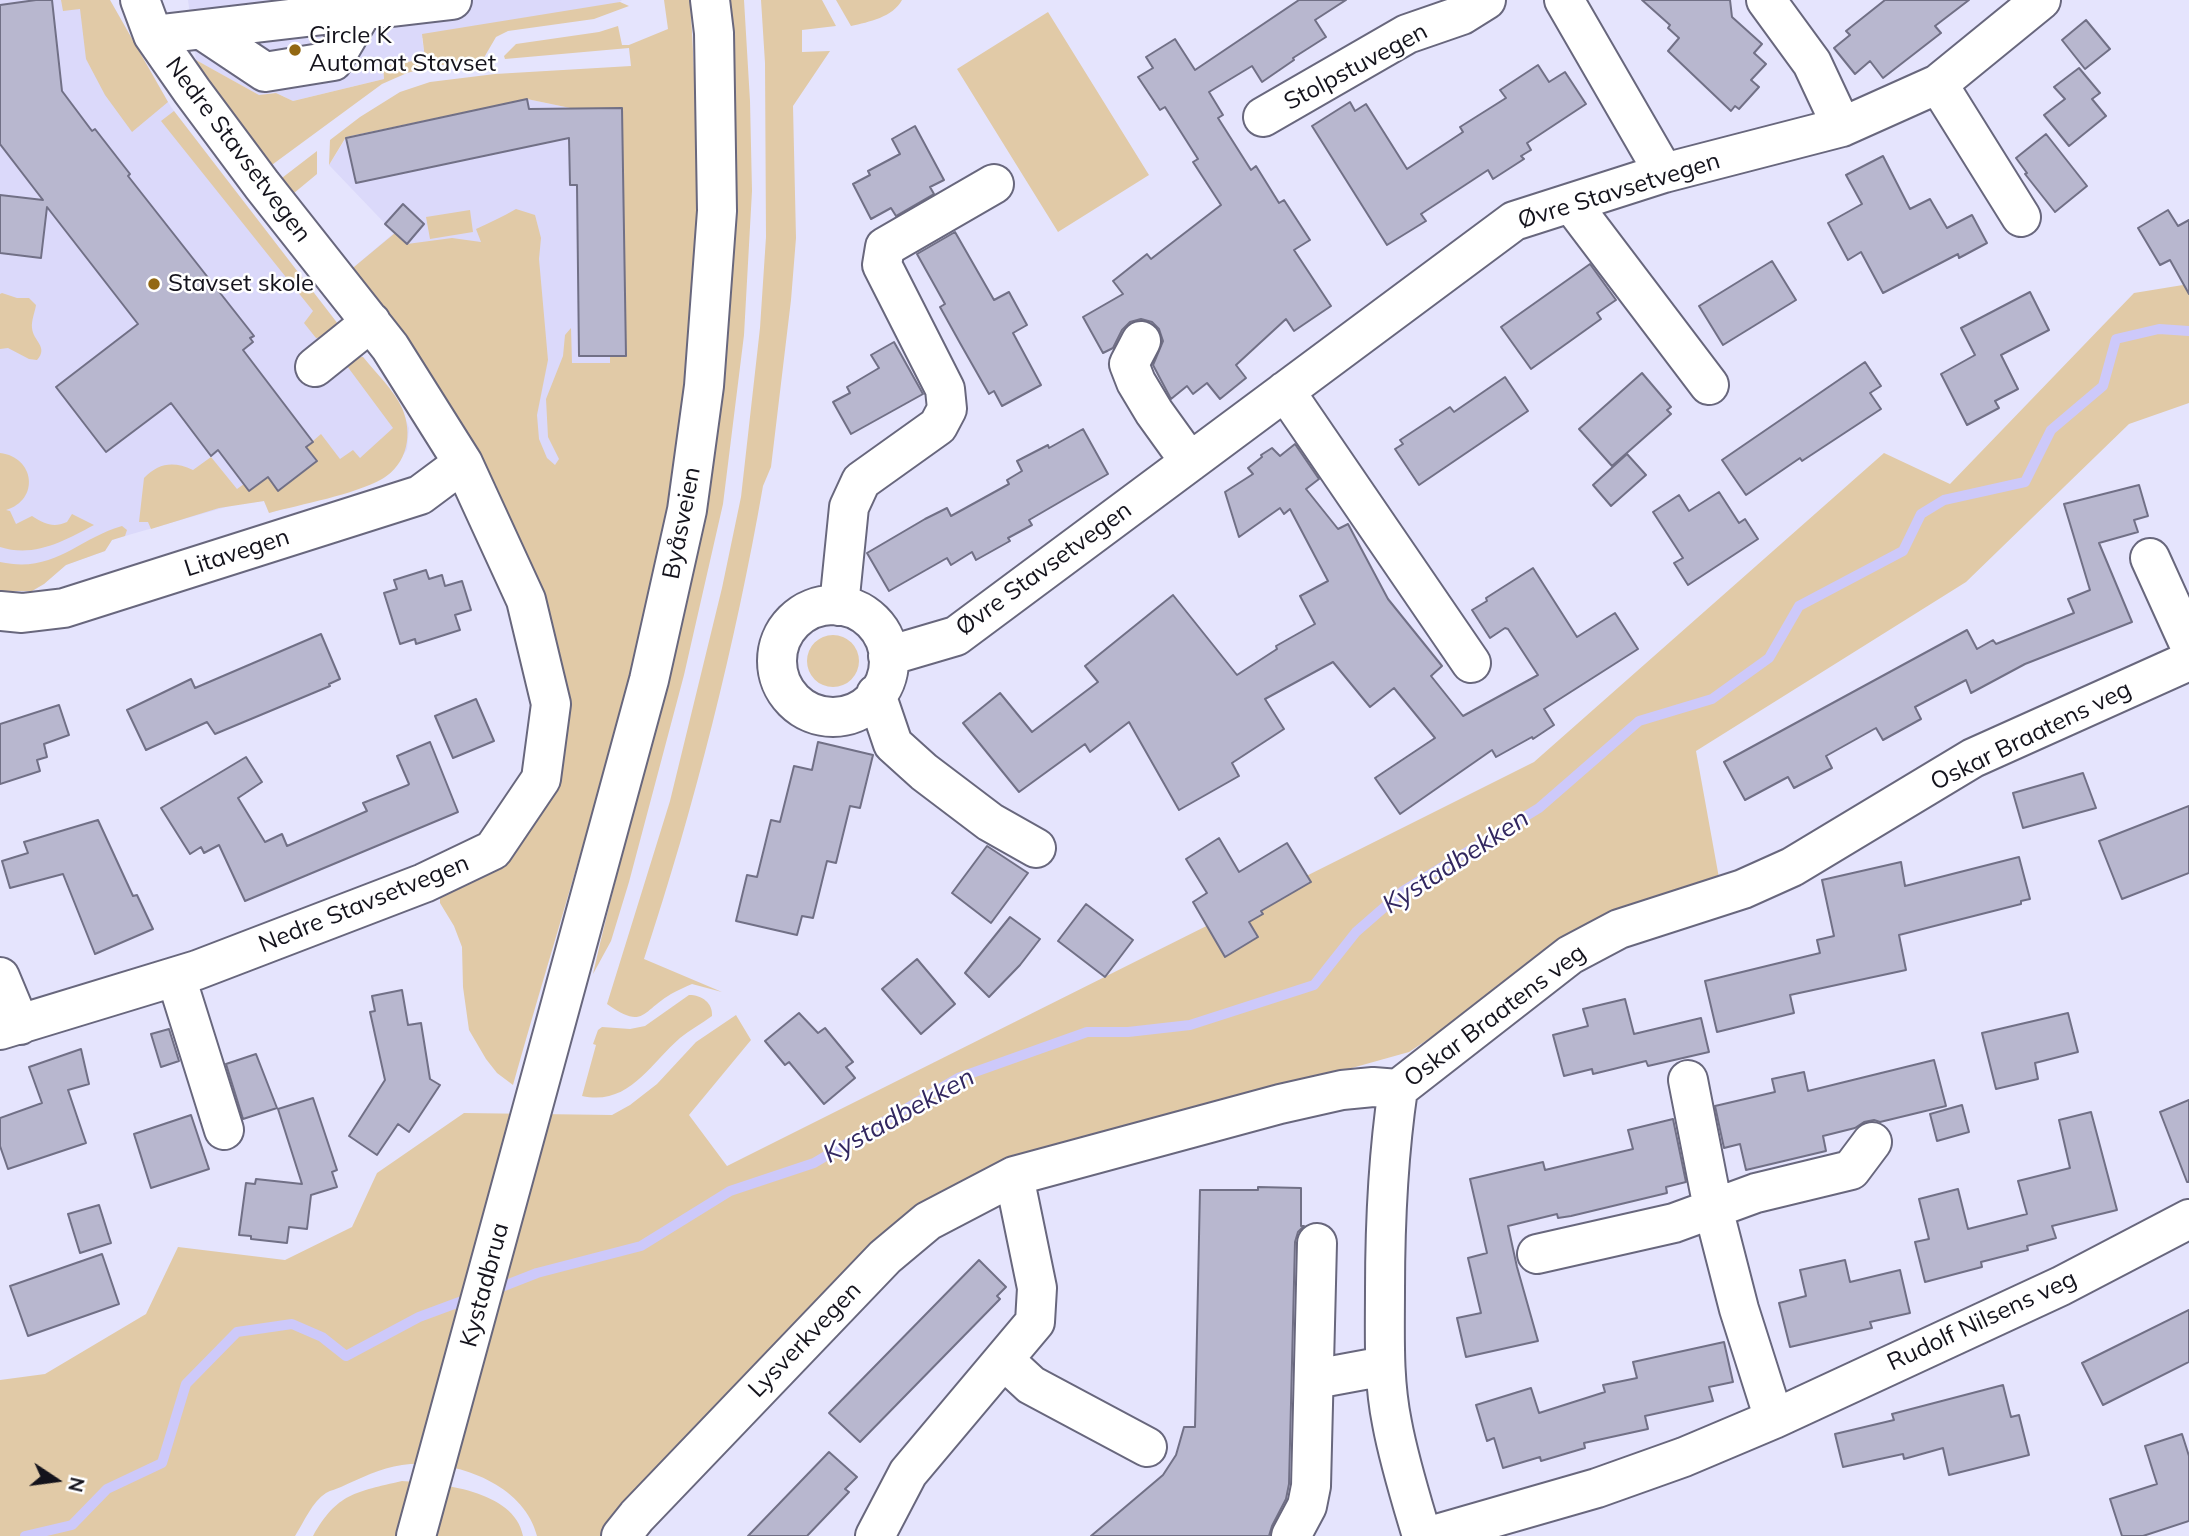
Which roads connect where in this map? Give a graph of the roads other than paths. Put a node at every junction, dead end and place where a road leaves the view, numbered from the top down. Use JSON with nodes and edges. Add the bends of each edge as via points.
{"nodes":[{"id":1,"x":140,"y":0,"type":"edge"},
{"id":2,"x":452,"y":0,"type":"edge"},
{"id":3,"x":710,"y":0,"type":"edge"},
{"id":4,"x":1486,"y":0,"type":"edge"},
{"id":5,"x":1564,"y":0,"type":"edge"},
{"id":6,"x":1766,"y":0,"type":"edge"},
{"id":7,"x":2027,"y":4,"type":"edge"},
{"id":8,"x":355,"y":23,"type":"junction"},
{"id":9,"x":202,"y":30,"type":"junction"},
{"id":10,"x":153,"y":35,"type":"junction"},
{"id":11,"x":1938,"y":84,"type":"junction"},
{"id":12,"x":1264,"y":117,"type":"dead end"},
{"id":13,"x":1842,"y":127,"type":"junction"},
{"id":14,"x":1664,"y":173,"type":"junction"},
{"id":15,"x":994,"y":184,"type":"dead end"},
{"id":16,"x":1571,"y":203,"type":"junction"},
{"id":17,"x":2021,"y":217,"type":"dead end"},
{"id":18,"x":371,"y":322,"type":"junction"},
{"id":19,"x":1141,"y":341,"type":"dead end"},
{"id":20,"x":315,"y":367,"type":"dead end"},
{"id":21,"x":1709,"y":384,"type":"dead end"},
{"id":22,"x":1285,"y":391,"type":"junction"},
{"id":23,"x":1189,"y":462,"type":"junction"},
{"id":24,"x":463,"y":463,"type":"junction"},
{"id":25,"x":2150,"y":558,"type":"dead end"},
{"id":26,"x":839,"y":606,"type":"junction"},
{"id":27,"x":0,"y":611,"type":"edge"},
{"id":28,"x":2189,"y":644,"type":"edge"},
{"id":29,"x":888,"y":656,"type":"junction"},
{"id":30,"x":2189,"y":661,"type":"edge"},
{"id":31,"x":1471,"y":663,"type":"dead end"},
{"id":32,"x":877,"y":694,"type":"junction"},
{"id":33,"x":1036,"y":848,"type":"dead end"},
{"id":34,"x":176,"y":976,"type":"junction"},
{"id":35,"x":0,"y":977,"type":"edge"},
{"id":36,"x":10,"y":1027,"type":"edge"},
{"id":37,"x":554,"y":1033,"type":"joint"},
{"id":38,"x":1688,"y":1080,"type":"dead end"},
{"id":39,"x":1398,"y":1089,"type":"junction"},
{"id":40,"x":224,"y":1130,"type":"dead end"},
{"id":41,"x":1872,"y":1142,"type":"dead end"},
{"id":42,"x":1014,"y":1176,"type":"junction"},
{"id":43,"x":1713,"y":1208,"type":"junction"},
{"id":44,"x":2189,"y":1219,"type":"edge"},
{"id":45,"x":1317,"y":1243,"type":"dead end"},
{"id":46,"x":1537,"y":1254,"type":"dead end"},
{"id":47,"x":1004,"y":1360,"type":"junction"},
{"id":48,"x":1385,"y":1366,"type":"junction"},
{"id":49,"x":1315,"y":1379,"type":"junction"},
{"id":50,"x":1774,"y":1419,"type":"junction"},
{"id":51,"x":1147,"y":1447,"type":"dead end"},
{"id":52,"x":416,"y":1536,"type":"edge"},
{"id":53,"x":621,"y":1536,"type":"edge"},
{"id":54,"x":875,"y":1536,"type":"edge"},
{"id":55,"x":1291,"y":1536,"type":"edge"},
{"id":56,"x":1422,"y":1536,"type":"edge"},
{"id":57,"x":1430,"y":1536,"type":"edge"}],
"edges":[{"from":1,"to":10,"type":"street","name":"Nedre Stavsetvegen"},
{"from":2,"to":8,"type":"street"},
{"from":3,"to":37,"type":"street","name":"Byåsveien","via":[[717,211],[704,386],[687,510],[649,680]]},
{"from":4,"to":12,"type":"street","name":"Stolpstuvegen","via":[[1462,15],[1407,34]]},
{"from":5,"to":14,"type":"street"},
{"from":6,"to":13,"type":"street","via":[[1812,63]]},
{"from":7,"to":11,"type":"street","name":"Øvre Stavsetvegen"},
{"from":8,"to":9,"type":"street"},
{"from":8,"to":9,"type":"street","via":[[333,61],[265,72]]},
{"from":9,"to":10,"type":"street"},
{"from":10,"to":18,"type":"street","name":"Nedre Stavsetvegen","via":[[262,185]]},
{"from":11,"to":13,"type":"street","name":"Øvre Stavsetvegen"},
{"from":11,"to":17,"type":"street"},
{"from":13,"to":14,"type":"street","name":"Øvre Stavsetvegen"},
{"from":14,"to":16,"type":"street","name":"Øvre Stavsetvegen"},
{"from":15,"to":26,"type":"street","via":[[885,247],[882,265],[945,388],[947,409],[938,426],[861,481],[849,507]]},
{"from":16,"to":21,"type":"street"},
{"from":16,"to":22,"type":"street","name":"Øvre Stavsetvegen","via":[[1514,221]]},
{"from":18,"to":20,"type":"street"},
{"from":18,"to":24,"type":"street","name":"Nedre Stavsetvegen"},
{"from":19,"to":23,"type":"street","via":[[1129,364],[1136,382]]},
{"from":22,"to":23,"type":"street","name":"Øvre Stavsetvegen"},
{"from":22,"to":31,"type":"street"},
{"from":23,"to":29,"type":"street","name":"Øvre Stavsetvegen","via":[[956,636]]},
{"from":24,"to":27,"type":"street","name":"Litavegen","via":[[420,495],[395,503],[64,608],[22,614]]},
{"from":24,"to":34,"type":"street","name":"Nedre Stavsetvegen","via":[[526,600],[551,704],[541,779],[493,850],[424,883]]},
{"from":25,"to":28,"type":"street"},
{"from":26,"to":29,"type":"street","via":[[862,613],[875,624],[885,639]]},
{"from":26,"to":32,"type":"street","via":[[812,608],[785,631],[778,648],[781,683],[805,710],[822,716],[858,711]]},
{"from":29,"to":32,"type":"street"},
{"from":30,"to":39,"type":"street","name":"Oskar Braatens veg","via":[[1973,758],[1792,867],[1743,889],[1619,929],[1570,955]]},
{"from":32,"to":33,"type":"street","via":[[893,744],[990,822]]},
{"from":34,"to":36,"type":"street","name":"Nedre Stavsetvegen"},
{"from":34,"to":40,"type":"street"},
{"from":35,"to":36,"type":"street","name":"Nedre Stavsetvegen"},
{"from":37,"to":52,"type":"street","name":"Kystadbrua"},
{"from":38,"to":43,"type":"street"},
{"from":39,"to":42,"type":"street","name":"Lysverkvegen","via":[[1342,1090],[1280,1104]]},
{"from":39,"to":48,"type":"street","name":"Oskar Braatens veg","via":[[1386,1213]]},
{"from":41,"to":43,"type":"street","via":[[1851,1170]]},
{"from":42,"to":47,"type":"street","via":[[1037,1288],[1035,1322]]},
{"from":42,"to":53,"type":"street","name":"Lysverkvegen","via":[[929,1221],[885,1257]]},
{"from":43,"to":46,"type":"street","via":[[1674,1223]]},
{"from":43,"to":50,"type":"street"},
{"from":44,"to":50,"type":"street","name":"Rudolf Nilsens veg","via":[[2061,1286]]},
{"from":45,"to":49,"type":"street"},
{"from":47,"to":51,"type":"street","via":[[1031,1385]]},
{"from":47,"to":54,"type":"street","via":[[908,1473]]},
{"from":48,"to":49,"type":"street"},
{"from":48,"to":56,"type":"street","name":"Oskar Braatens veg","via":[[1391,1421]]},
{"from":49,"to":55,"type":"street","via":[[1311,1486],[1307,1506]]},
{"from":50,"to":57,"type":"street","name":"Rudolf Nilsens veg","via":[[1597,1488]]}]}
